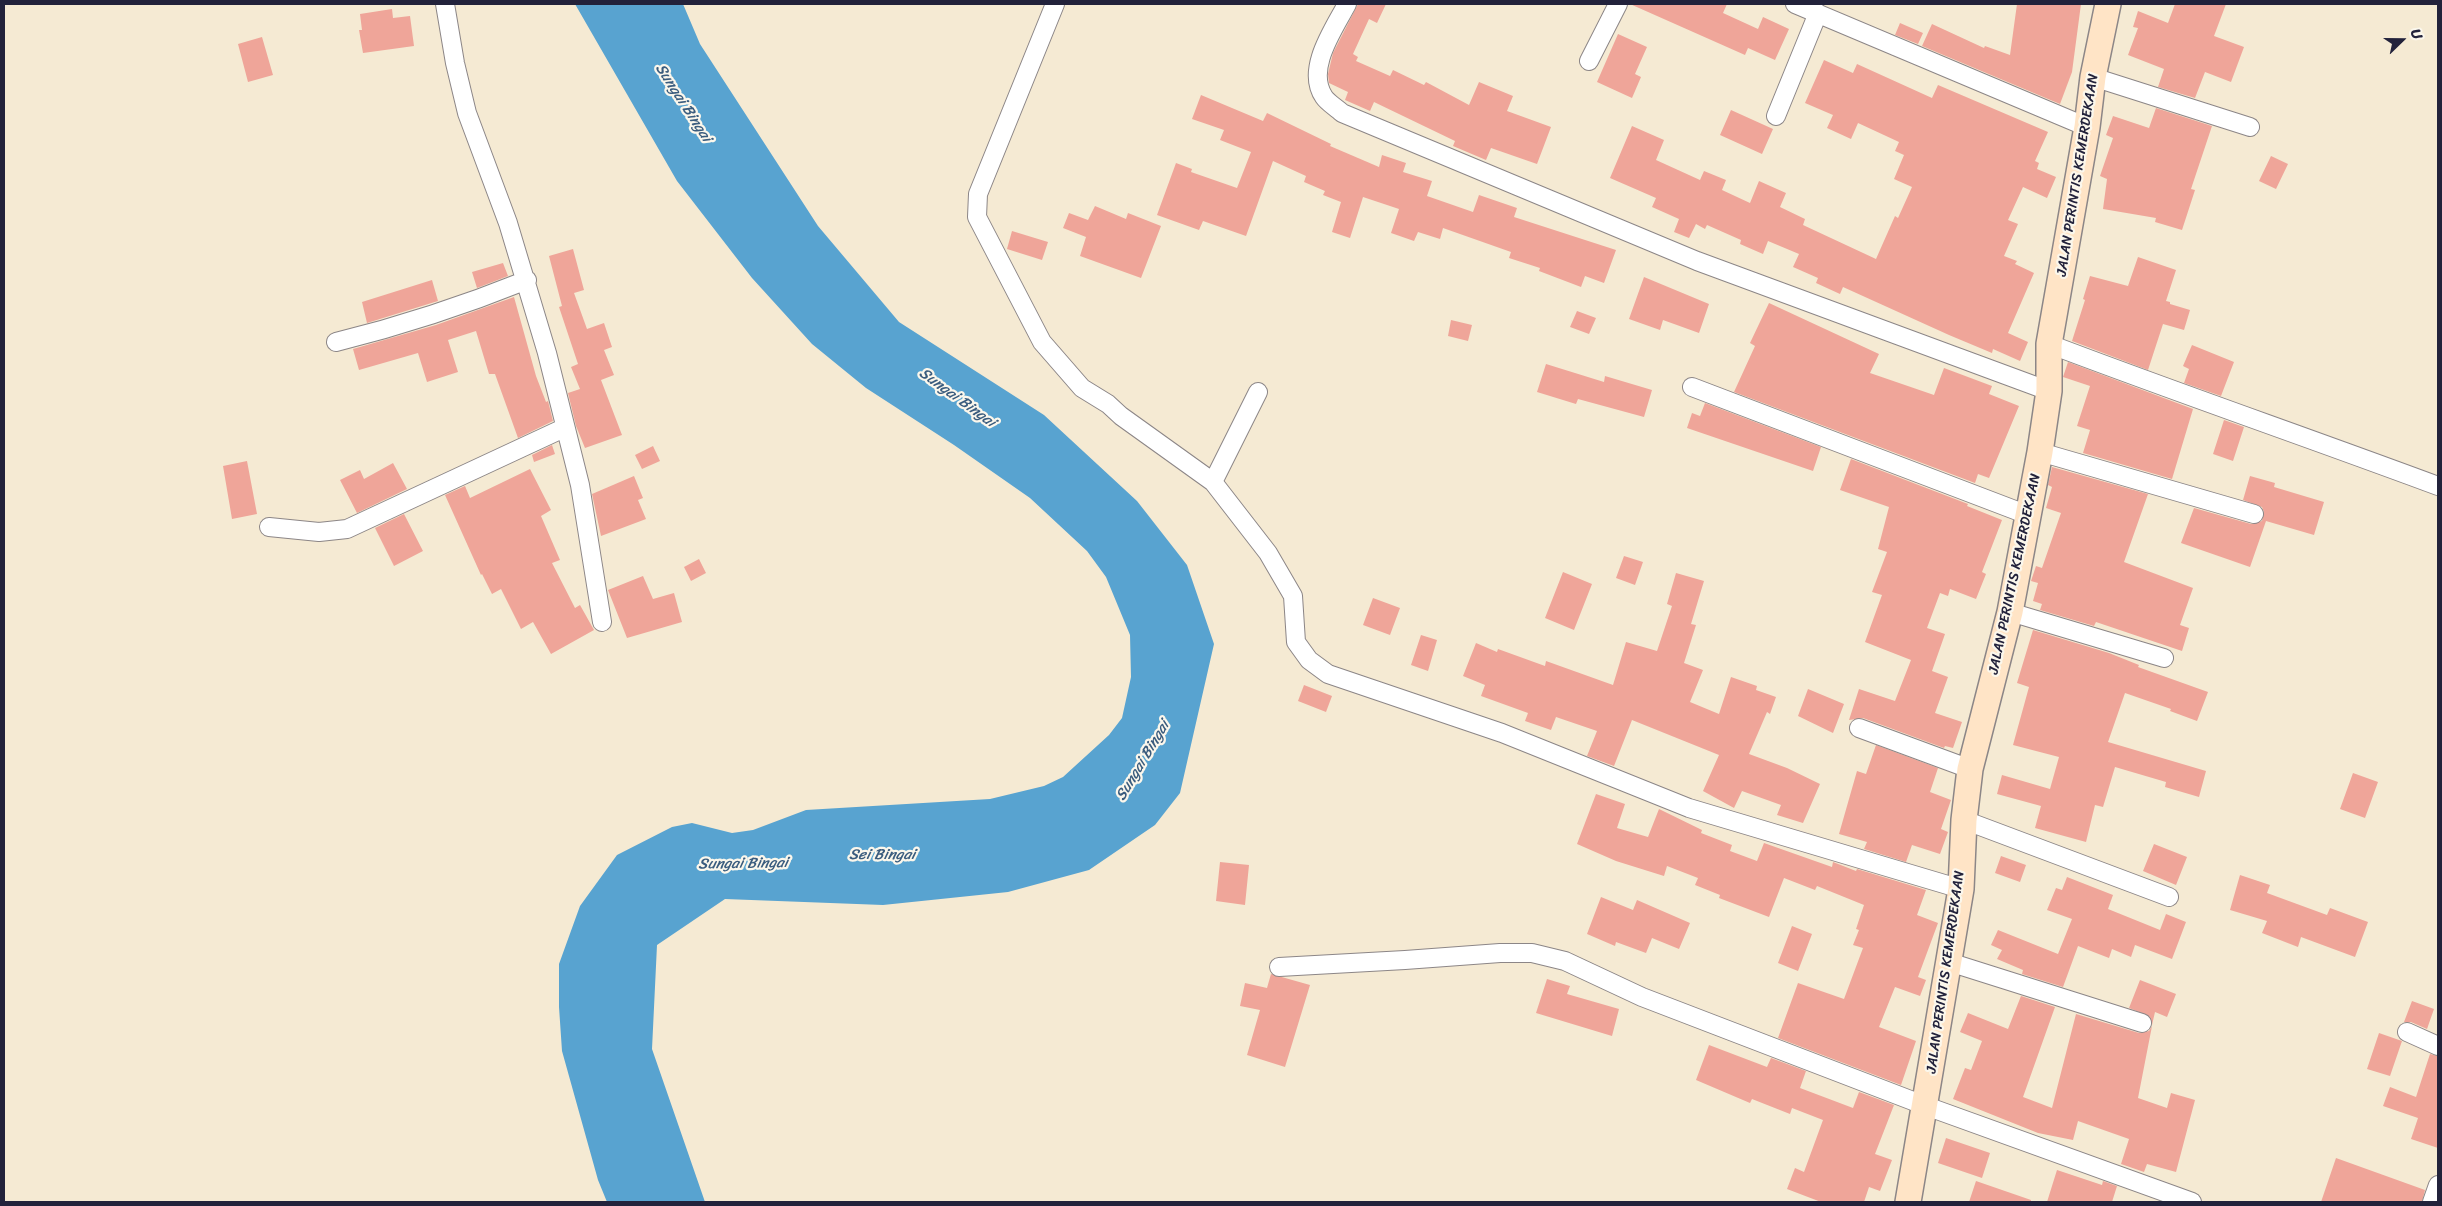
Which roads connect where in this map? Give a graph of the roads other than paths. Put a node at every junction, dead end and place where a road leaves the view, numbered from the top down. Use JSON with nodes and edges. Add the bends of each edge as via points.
{"nodes":[{"id":1,"x":445,"y":4,"type":"edge"},
{"id":2,"x":1055,"y":4,"type":"edge"},
{"id":3,"x":1347,"y":4,"type":"edge"},
{"id":4,"x":1618,"y":4,"type":"edge"},
{"id":5,"x":1795,"y":4,"type":"edge"},
{"id":6,"x":2108,"y":4,"type":"edge"},
{"id":7,"x":1818,"y":13,"type":"junction"},
{"id":8,"x":1589,"y":61,"type":"dead end"},
{"id":9,"x":2093,"y":77,"type":"junction"},
{"id":10,"x":1776,"y":116,"type":"dead end"},
{"id":11,"x":2087,"y":127,"type":"junction"},
{"id":12,"x":2250,"y":127,"type":"dead end"},
{"id":13,"x":527,"y":280,"type":"junction"},
{"id":14,"x":336,"y":342,"type":"dead end"},
{"id":15,"x":2049,"y":344,"type":"junction"},
{"id":16,"x":1692,"y":387,"type":"dead end"},
{"id":17,"x":2048,"y":391,"type":"junction"},
{"id":18,"x":1258,"y":392,"type":"dead end"},
{"id":19,"x":564,"y":428,"type":"junction"},
{"id":20,"x":2040,"y":452,"type":"junction"},
{"id":21,"x":1213,"y":482,"type":"junction"},
{"id":22,"x":2438,"y":486,"type":"edge"},
{"id":23,"x":2254,"y":514,"type":"dead end"},
{"id":24,"x":2028,"y":515,"type":"junction"},
{"id":25,"x":269,"y":527,"type":"dead end"},
{"id":26,"x":2010,"y":612,"type":"junction"},
{"id":27,"x":602,"y":622,"type":"dead end"},
{"id":28,"x":2164,"y":658,"type":"dead end"},
{"id":29,"x":1859,"y":728,"type":"dead end"},
{"id":30,"x":1970,"y":769,"type":"junction"},
{"id":31,"x":1964,"y":820,"type":"junction"},
{"id":32,"x":1961,"y":889,"type":"junction"},
{"id":33,"x":2169,"y":896,"type":"dead end"},
{"id":34,"x":1948,"y":962,"type":"junction"},
{"id":35,"x":1279,"y":967,"type":"dead end"},
{"id":36,"x":2142,"y":1022,"type":"dead end"},
{"id":37,"x":2407,"y":1032,"type":"dead end"},
{"id":38,"x":2438,"y":1046,"type":"edge"},
{"id":39,"x":1926,"y":1106,"type":"junction"},
{"id":40,"x":2438,"y":1186,"type":"edge"},
{"id":41,"x":1908,"y":1202,"type":"edge"},
{"id":42,"x":2192,"y":1202,"type":"edge"},
{"id":43,"x":2432,"y":1202,"type":"edge"}],
"edges":[{"from":1,"to":13,"type":"street","via":[[467,113]]},
{"from":2,"to":21,"type":"street","via":[[978,194],[977,217],[1042,342],[1056,360],[1082,388]]},
{"from":3,"to":17,"type":"street","via":[[1326,44],[1316,77],[1324,98],[1342,113],[1697,261]]},
{"from":4,"to":8,"type":"street"},
{"from":5,"to":7,"type":"street"},
{"from":6,"to":9,"type":"street","name":"JALAN PERINTIS KEMERDEKAAN"},
{"from":7,"to":10,"type":"street"},
{"from":7,"to":11,"type":"street"},
{"from":9,"to":11,"type":"street","name":"JALAN PERINTIS KEMERDEKAAN"},
{"from":9,"to":12,"type":"street"},
{"from":11,"to":15,"type":"street","name":"JALAN PERINTIS KEMERDEKAAN"},
{"from":13,"to":14,"type":"street","via":[[394,328]]},
{"from":13,"to":19,"type":"street"},
{"from":15,"to":17,"type":"street","name":"JALAN PERINTIS KEMERDEKAAN"},
{"from":15,"to":22,"type":"street"},
{"from":16,"to":24,"type":"street"},
{"from":17,"to":20,"type":"street","name":"JALAN PERINTIS KEMERDEKAAN"},
{"from":18,"to":21,"type":"street"},
{"from":19,"to":25,"type":"street","via":[[347,529],[319,532]]},
{"from":19,"to":27,"type":"street","via":[[580,485]]},
{"from":20,"to":23,"type":"street"},
{"from":20,"to":24,"type":"street","name":"JALAN PERINTIS KEMERDEKAAN"},
{"from":21,"to":32,"type":"street","via":[[1268,553],[1293,596],[1296,642],[1309,660],[1328,674],[1502,733],[1689,808]]},
{"from":24,"to":26,"type":"street","name":"JALAN PERINTIS KEMERDEKAAN"},
{"from":26,"to":28,"type":"street"},
{"from":26,"to":30,"type":"street","name":"JALAN PERINTIS KEMERDEKAAN"},
{"from":29,"to":30,"type":"street"},
{"from":30,"to":31,"type":"street","name":"JALAN PERINTIS KEMERDEKAAN"},
{"from":31,"to":32,"type":"street","name":"JALAN PERINTIS KEMERDEKAAN"},
{"from":31,"to":33,"type":"street"},
{"from":32,"to":34,"type":"street","name":"JALAN PERINTIS KEMERDEKAAN"},
{"from":34,"to":36,"type":"street"},
{"from":34,"to":39,"type":"street","name":"JALAN PERINTIS KEMERDEKAAN"},
{"from":35,"to":39,"type":"street","via":[[1532,953],[1565,961],[1642,997]]},
{"from":37,"to":38,"type":"street"},
{"from":39,"to":41,"type":"street","name":"JALAN PERINTIS KEMERDEKAAN"},
{"from":39,"to":42,"type":"street"},
{"from":40,"to":43,"type":"street"}]}
